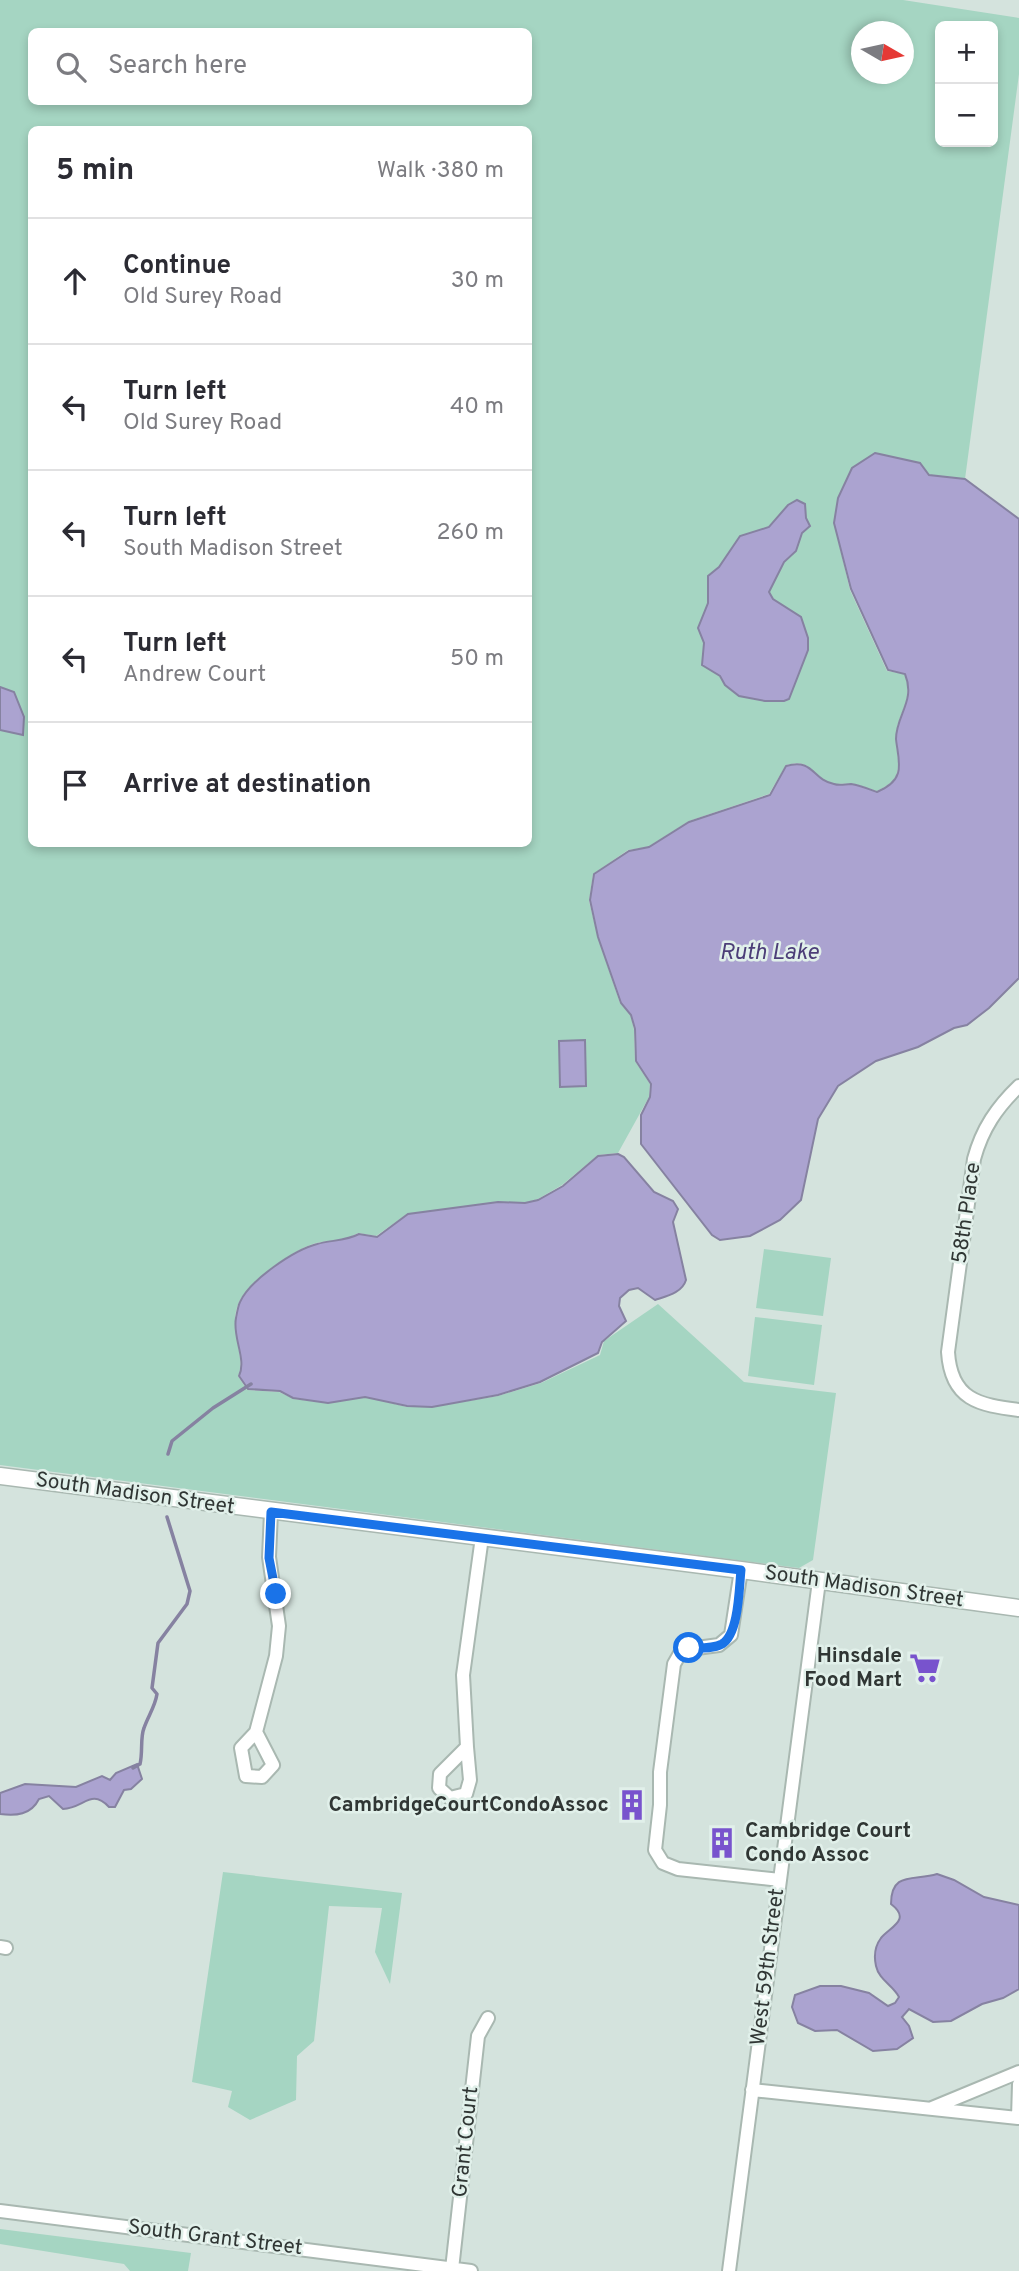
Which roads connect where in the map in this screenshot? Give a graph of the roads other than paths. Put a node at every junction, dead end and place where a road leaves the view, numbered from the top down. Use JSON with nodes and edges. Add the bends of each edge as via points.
{"nodes":[{"id":1,"x":1019,"y":1086,"type":"edge"},
{"id":2,"x":1019,"y":1410,"type":"edge"},
{"id":3,"x":0,"y":1476,"type":"edge"},
{"id":4,"x":271,"y":1512,"type":"junction"},
{"id":5,"x":482,"y":1537,"type":"junction"},
{"id":6,"x":741,"y":1570,"type":"junction"},
{"id":7,"x":819,"y":1581,"type":"junction"},
{"id":8,"x":1019,"y":1608,"type":"edge"},
{"id":9,"x":256,"y":1732,"type":"dead end"},
{"id":10,"x":467,"y":1747,"type":"dead end"},
{"id":11,"x":780,"y":1880,"type":"junction"},
{"id":12,"x":488,"y":2018,"type":"dead end"},
{"id":13,"x":1019,"y":2072,"type":"edge"},
{"id":14,"x":1019,"y":2084,"type":"edge"},
{"id":15,"x":752,"y":2090,"type":"junction"},
{"id":16,"x":929,"y":2109,"type":"junction"},
{"id":17,"x":0,"y":2211,"type":"edge"},
{"id":18,"x":453,"y":2269,"type":"junction"},
{"id":19,"x":471,"y":2271,"type":"edge"},
{"id":20,"x":729,"y":2271,"type":"edge"}],
"edges":[{"from":1,"to":2,"type":"street","name":"58th Place","via":[[998,1107],[982,1134],[971,1171],[948,1352],[958,1388],[980,1404]]},
{"from":3,"to":4,"type":"street","name":"South Madison Street"},
{"from":4,"to":5,"type":"street","name":"South Madison Street"},
{"from":4,"to":9,"type":"street","via":[[269,1558],[278,1642]]},
{"from":5,"to":6,"type":"street","name":"South Madison Street"},
{"from":5,"to":10,"type":"street","via":[[463,1675]]},
{"from":6,"to":7,"type":"street","name":"South Madison Street"},
{"from":6,"to":11,"type":"street","via":[[731,1635],[719,1646],[682,1650],[674,1664],[660,1772],[656,1850],[663,1863],[678,1869]]},
{"from":7,"to":8,"type":"street","name":"South Madison Street"},
{"from":7,"to":11,"type":"street","name":"West 59th Street"},
{"from":11,"to":15,"type":"street","name":"West 59th Street"},
{"from":12,"to":18,"type":"street","name":"Grant Court","via":[[478,2036]]},
{"from":13,"to":16,"type":"street"},
{"from":14,"to":16,"type":"street","via":[[1018,2118]]},
{"from":15,"to":16,"type":"street"},
{"from":15,"to":20,"type":"street","name":"West 59th Street"},
{"from":17,"to":18,"type":"street","name":"South Grant Street"},
{"from":18,"to":19,"type":"street","name":"South Grant Street"}]}
